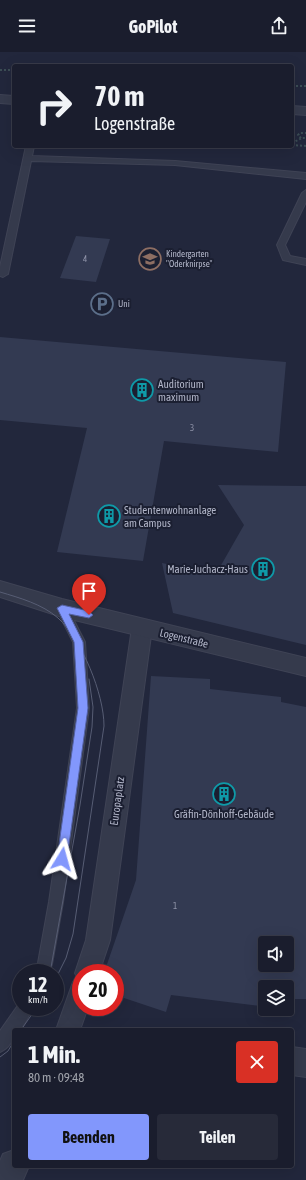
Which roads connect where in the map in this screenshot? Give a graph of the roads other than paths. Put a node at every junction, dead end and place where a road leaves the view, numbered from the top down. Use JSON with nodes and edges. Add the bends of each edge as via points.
{"nodes":[{"id":1,"x":0,"y":99,"type":"edge"},
{"id":2,"x":12,"y":100,"type":"edge"},
{"id":3,"x":294,"y":110,"type":"edge"},
{"id":4,"x":306,"y":111,"type":"edge"},
{"id":5,"x":30,"y":148,"type":"edge"},
{"id":6,"x":29,"y":158,"type":"junction"},
{"id":7,"x":306,"y":176,"type":"edge"},
{"id":8,"x":306,"y":193,"type":"edge"},
{"id":9,"x":306,"y":262,"type":"edge"},
{"id":10,"x":3,"y":274,"type":"dead end"},
{"id":11,"x":0,"y":589,"type":"edge"},
{"id":12,"x":0,"y":600,"type":"edge"},
{"id":13,"x":62,"y":608,"type":"junction"},
{"id":14,"x":142,"y":628,"type":"junction"},
{"id":15,"x":306,"y":667,"type":"edge"},
{"id":16,"x":45,"y":964,"type":"edge"},
{"id":17,"x":90,"y":964,"type":"edge"},
{"id":18,"x":21,"y":1016,"type":"edge"},
{"id":19,"x":73,"y":1016,"type":"edge"},
{"id":20,"x":69,"y":1028,"type":"edge"},
{"id":21,"x":0,"y":1044,"type":"edge"},
{"id":22,"x":294,"y":1061,"type":"edge"},
{"id":23,"x":306,"y":1063,"type":"edge"},
{"id":24,"x":0,"y":1155,"type":"edge"},
{"id":25,"x":12,"y":1159,"type":"edge"},
{"id":26,"x":13,"y":1168,"type":"edge"},
{"id":27,"x":7,"y":1180,"type":"edge"}],
"edges":[{"from":1,"to":2,"type":"street"},
{"from":3,"to":4,"type":"street"},
{"from":5,"to":6,"type":"lane"},
{"from":6,"to":7,"type":"lane","via":[[175,163]]},
{"from":6,"to":10,"type":"lane"},
{"from":8,"to":9,"type":"lane","via":[[281,245],[286,258]]},
{"from":11,"to":13,"type":"street","name":"Logenstraße"},
{"from":12,"to":13,"type":"street","name":"Logenstraße"},
{"from":13,"to":14,"type":"street","name":"Logenstraße"},
{"from":13,"to":16,"type":"lane","via":[[79,642],[83,708]]},
{"from":14,"to":15,"type":"street","name":"Logenstraße"},
{"from":14,"to":17,"type":"street","name":"Europaplatz","via":[[98,940]]},
{"from":18,"to":21,"type":"lane"},
{"from":19,"to":20,"type":"street"},
{"from":22,"to":23,"type":"street"},
{"from":24,"to":25,"type":"street"},
{"from":26,"to":27,"type":"street"}]}
